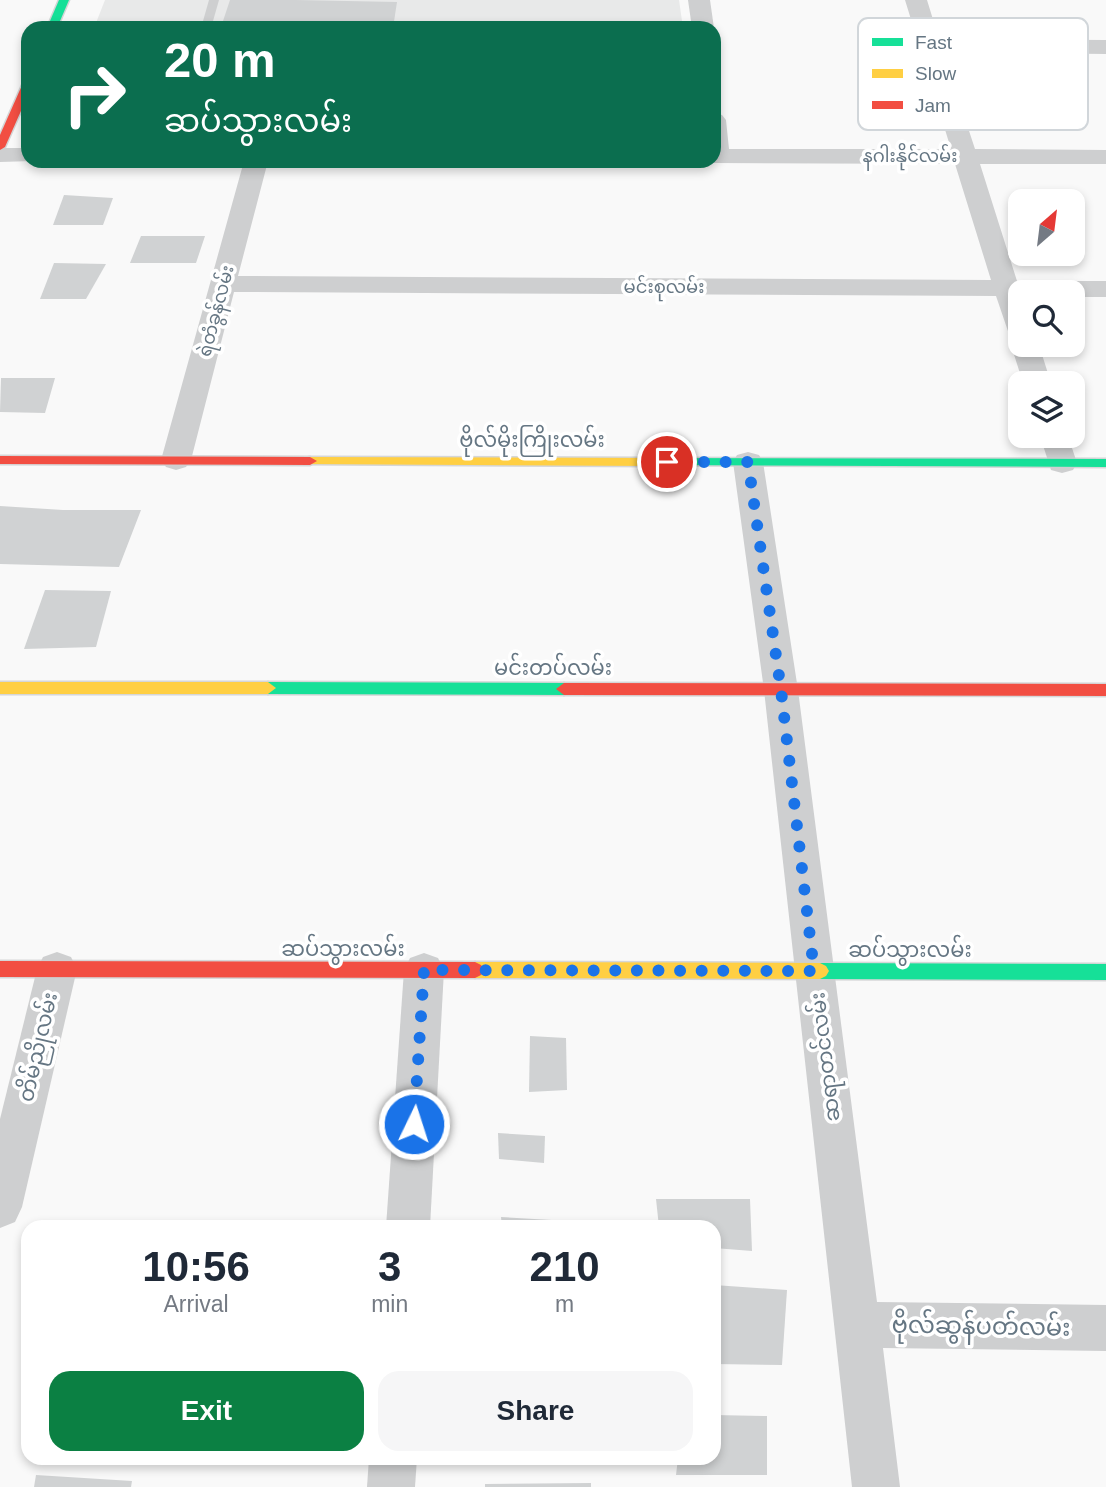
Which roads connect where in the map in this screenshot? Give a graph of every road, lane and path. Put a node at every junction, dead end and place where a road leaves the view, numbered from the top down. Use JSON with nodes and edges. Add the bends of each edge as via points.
{"nodes":[{"id":1,"x":64,"y":0,"type":"edge"},
{"id":2,"x":214,"y":0,"type":"edge"},
{"id":3,"x":699,"y":0,"type":"edge"},
{"id":4,"x":916,"y":0,"type":"edge"},
{"id":5,"x":921,"y":18,"type":"edge"},
{"id":6,"x":55,"y":21,"type":"edge"},
{"id":7,"x":208,"y":21,"type":"edge"},
{"id":8,"x":702,"y":21,"type":"edge"},
{"id":9,"x":1088,"y":47,"type":"edge"},
{"id":10,"x":1106,"y":47,"type":"edge"},
{"id":11,"x":21,"y":99,"type":"edge"},
{"id":12,"x":957,"y":130,"type":"edge"},
{"id":13,"x":0,"y":146,"type":"edge"},
{"id":14,"x":0,"y":155,"type":"edge"},
{"id":15,"x":21,"y":155,"type":"edge"},
{"id":16,"x":721,"y":156,"type":"edge"},
{"id":17,"x":965,"y":156,"type":"junction"},
{"id":18,"x":1106,"y":157,"type":"edge"},
{"id":19,"x":254,"y":168,"type":"edge"},
{"id":20,"x":223,"y":285,"type":"junction"},
{"id":21,"x":1007,"y":289,"type":"junction"},
{"id":22,"x":1106,"y":289,"type":"edge"},
{"id":23,"x":1008,"y":292,"type":"edge"},
{"id":24,"x":1058,"y":449,"type":"edge"},
{"id":25,"x":0,"y":460,"type":"edge"},
{"id":26,"x":176,"y":460,"type":"junction"},
{"id":27,"x":748,"y":462,"type":"junction"},
{"id":28,"x":1106,"y":463,"type":"edge"},
{"id":29,"x":0,"y":688,"type":"edge"},
{"id":30,"x":781,"y":690,"type":"junction"},
{"id":31,"x":1106,"y":690,"type":"edge"},
{"id":32,"x":0,"y":969,"type":"edge"},
{"id":33,"x":57,"y":969,"type":"junction"},
{"id":34,"x":424,"y":970,"type":"junction"},
{"id":35,"x":814,"y":971,"type":"junction"},
{"id":36,"x":1106,"y":972,"type":"edge"},
{"id":37,"x":0,"y":1208,"type":"edge"},
{"id":38,"x":408,"y":1220,"type":"edge"},
{"id":39,"x":857,"y":1325,"type":"junction"},
{"id":40,"x":1106,"y":1328,"type":"edge"},
{"id":41,"x":393,"y":1465,"type":"edge"},
{"id":42,"x":391,"y":1487,"type":"edge"},
{"id":43,"x":876,"y":1487,"type":"edge"}],
"edges":[{"from":1,"to":6,"type":"street"},
{"from":2,"to":7,"type":"lane"},
{"from":3,"to":8,"type":"street"},
{"from":4,"to":5,"type":"street"},
{"from":9,"to":10,"type":"street"},
{"from":11,"to":13,"type":"street"},
{"from":12,"to":17,"type":"street"},
{"from":14,"to":15,"type":"street"},
{"from":16,"to":17,"type":"street","name":"နဂါးနိုင်လမ်း"},
{"from":17,"to":18,"type":"street","name":"နဂါးနိုင်လမ်း"},
{"from":17,"to":21,"type":"street"},
{"from":19,"to":20,"type":"street","name":"ရဲတံခွန်လမ်း"},
{"from":20,"to":21,"type":"street","name":"မင်းစုလမ်း"},
{"from":20,"to":26,"type":"street","name":"ရဲတံခွန်လမ်း"},
{"from":21,"to":22,"type":"street","name":"မင်းစုလမ်း"},
{"from":21,"to":23,"type":"street"},
{"from":24,"to":27,"type":"street","name":"ဗိုလ်မိုးကြိုးလမ်း"},
{"from":24,"to":28,"type":"street","name":"ဗိုလ်မိုးကြိုးလမ်း"},
{"from":25,"to":26,"type":"street","name":"ဗိုလ်မိုးကြိုးလမ်း"},
{"from":26,"to":27,"type":"street","name":"ဗိုလ်မိုးကြိုးလမ်း"},
{"from":27,"to":30,"type":"street","name":"ဆရာတင်လမ်း"},
{"from":29,"to":30,"type":"street","name":"မင်းတပ်လမ်း"},
{"from":30,"to":31,"type":"street","name":"မင်းတပ်လမ်း"},
{"from":30,"to":35,"type":"street","name":"ဆရာတင်လမ်း"},
{"from":32,"to":33,"type":"street","name":"ဆပ်သွားလမ်း"},
{"from":33,"to":34,"type":"street","name":"ဆပ်သွားလမ်း"},
{"from":33,"to":37,"type":"street","name":"တိမ်ညိုလမ်း"},
{"from":34,"to":35,"type":"street","name":"ဆပ်သွားလမ်း"},
{"from":34,"to":38,"type":"street"},
{"from":35,"to":36,"type":"street","name":"ဆပ်သွားလမ်း"},
{"from":35,"to":39,"type":"street","name":"ဆရာတင်လမ်း"},
{"from":39,"to":40,"type":"street","name":"ဗိုလ်ဆွန်ပတ်လမ်း"},
{"from":39,"to":43,"type":"street","name":"ဆရာတင်လမ်း"},
{"from":41,"to":42,"type":"street"}]}
